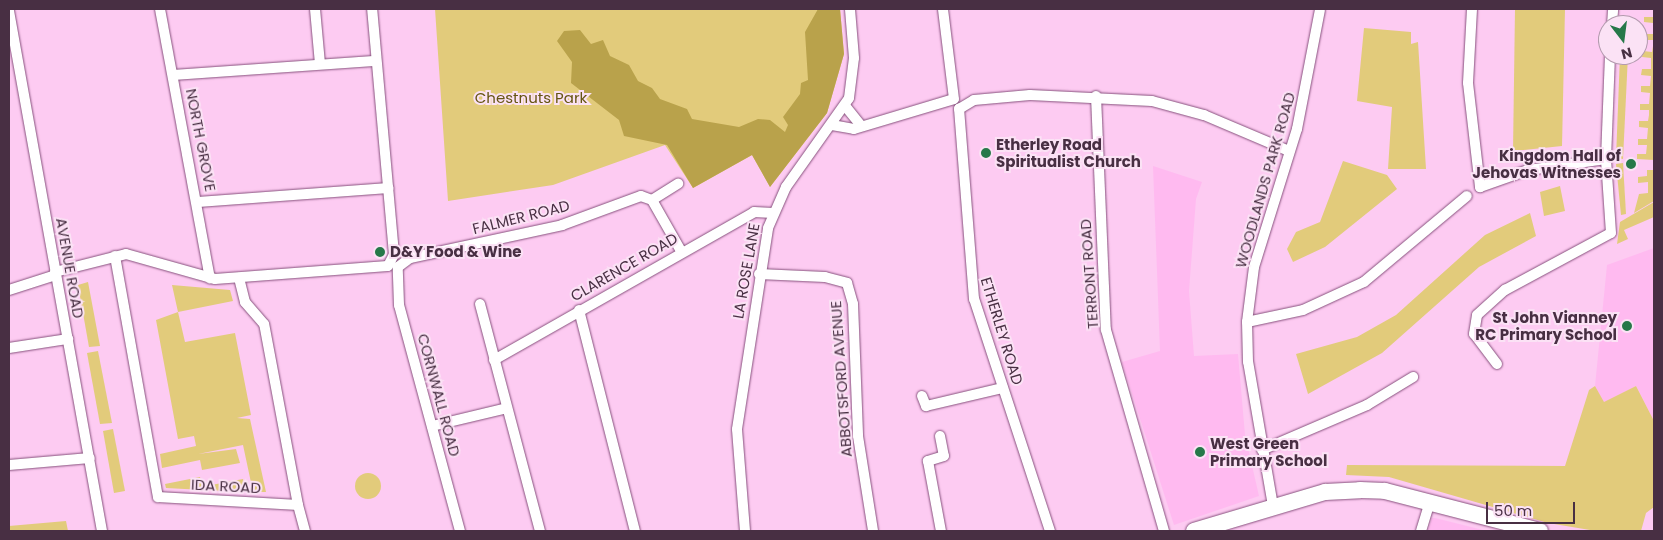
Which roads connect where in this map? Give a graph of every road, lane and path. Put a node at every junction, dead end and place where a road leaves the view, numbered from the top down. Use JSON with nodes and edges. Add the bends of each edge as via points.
{"nodes":[{"id":1,"x":160,"y":9,"type":"edge"},
{"id":2,"x":315,"y":9,"type":"edge"},
{"id":3,"x":372,"y":9,"type":"edge"},
{"id":4,"x":850,"y":9,"type":"edge"},
{"id":5,"x":943,"y":9,"type":"edge"},
{"id":6,"x":1472,"y":9,"type":"edge"},
{"id":7,"x":1320,"y":10,"type":"dead end"},
{"id":8,"x":9,"y":11,"type":"edge"},
{"id":9,"x":374,"y":61,"type":"junction"},
{"id":10,"x":320,"y":64,"type":"junction"},
{"id":11,"x":1610,"y":65,"type":"edge"},
{"id":12,"x":173,"y":75,"type":"junction"},
{"id":13,"x":1096,"y":96,"type":"junction"},
{"id":14,"x":958,"y":102,"type":"junction"},
{"id":15,"x":846,"y":107,"type":"junction"},
{"id":16,"x":860,"y":124,"type":"junction"},
{"id":17,"x":832,"y":125,"type":"junction"},
{"id":18,"x":1290,"y":152,"type":"junction"},
{"id":19,"x":1606,"y":159,"type":"junction"},
{"id":20,"x":678,"y":184,"type":"dead end"},
{"id":21,"x":388,"y":188,"type":"junction"},
{"id":22,"x":1467,"y":196,"type":"dead end"},
{"id":23,"x":652,"y":200,"type":"junction"},
{"id":24,"x":198,"y":202,"type":"junction"},
{"id":25,"x":773,"y":213,"type":"junction"},
{"id":26,"x":681,"y":251,"type":"junction"},
{"id":27,"x":115,"y":256,"type":"junction"},
{"id":28,"x":395,"y":264,"type":"junction"},
{"id":29,"x":55,"y":274,"type":"junction"},
{"id":30,"x":759,"y":274,"type":"junction"},
{"id":31,"x":210,"y":278,"type":"junction"},
{"id":32,"x":239,"y":278,"type":"junction"},
{"id":33,"x":9,"y":290,"type":"edge"},
{"id":34,"x":480,"y":304,"type":"dead end"},
{"id":35,"x":579,"y":310,"type":"junction"},
{"id":36,"x":1247,"y":322,"type":"junction"},
{"id":37,"x":68,"y":339,"type":"junction"},
{"id":38,"x":9,"y":348,"type":"edge"},
{"id":39,"x":494,"y":360,"type":"junction"},
{"id":40,"x":1497,"y":364,"type":"dead end"},
{"id":41,"x":1413,"y":377,"type":"dead end"},
{"id":42,"x":1003,"y":388,"type":"junction"},
{"id":43,"x":922,"y":396,"type":"dead end"},
{"id":44,"x":507,"y":408,"type":"junction"},
{"id":45,"x":432,"y":426,"type":"junction"},
{"id":46,"x":940,"y":436,"type":"dead end"},
{"id":47,"x":1262,"y":450,"type":"junction"},
{"id":48,"x":90,"y":458,"type":"junction"},
{"id":49,"x":9,"y":465,"type":"edge"},
{"id":50,"x":1430,"y":502,"type":"junction"},
{"id":51,"x":298,"y":505,"type":"junction"},
{"id":52,"x":1273,"y":506,"type":"junction"},
{"id":53,"x":102,"y":531,"type":"edge"},
{"id":54,"x":305,"y":531,"type":"edge"},
{"id":55,"x":460,"y":531,"type":"edge"},
{"id":56,"x":540,"y":531,"type":"edge"},
{"id":57,"x":635,"y":531,"type":"edge"},
{"id":58,"x":745,"y":531,"type":"edge"},
{"id":59,"x":873,"y":531,"type":"edge"},
{"id":60,"x":941,"y":531,"type":"edge"},
{"id":61,"x":1050,"y":531,"type":"edge"},
{"id":62,"x":1164,"y":531,"type":"edge"},
{"id":63,"x":1194,"y":531,"type":"edge"},
{"id":64,"x":1421,"y":531,"type":"edge"},
{"id":65,"x":1540,"y":531,"type":"edge"}],
"edges":[{"from":1,"to":12,"type":"street","name":"NORTH GROVE"},
{"from":2,"to":10,"type":"street"},
{"from":3,"to":9,"type":"street","name":"CORNWALL ROAD"},
{"from":4,"to":15,"type":"street","name":"LA ROSE LANE","via":[[854,58]]},
{"from":5,"to":14,"type":"street","name":"ETHERLEY ROAD"},
{"from":6,"to":19,"type":"street","via":[[1468,83],[1480,187],[1528,170]]},
{"from":7,"to":18,"type":"street","name":"WOODLANDS PARK ROAD"},
{"from":8,"to":29,"type":"street","name":"AVENUE ROAD"},
{"from":9,"to":10,"type":"street"},
{"from":9,"to":21,"type":"street","name":"CORNWALL ROAD"},
{"from":10,"to":12,"type":"street"},
{"from":11,"to":19,"type":"street"},
{"from":12,"to":24,"type":"street","name":"NORTH GROVE"},
{"from":13,"to":14,"type":"street","via":[[1030,95]]},
{"from":13,"to":18,"type":"street","via":[[1180,108]]},
{"from":13,"to":62,"type":"street","name":"TERRONT ROAD","via":[[1106,330]]},
{"from":14,"to":16,"type":"street"},
{"from":14,"to":42,"type":"street","name":"ETHERLEY ROAD","via":[[970,278]]},
{"from":15,"to":16,"type":"street"},
{"from":15,"to":17,"type":"street","name":"LA ROSE LANE"},
{"from":16,"to":17,"type":"street","via":[[846,130]]},
{"from":17,"to":25,"type":"street","name":"LA ROSE LANE","via":[[799,166]]},
{"from":18,"to":36,"type":"street","name":"WOODLANDS PARK ROAD","via":[[1254,267]]},
{"from":19,"to":40,"type":"street","via":[[1611,234],[1602,242],[1530,275],[1477,315],[1474,334]]},
{"from":20,"to":23,"type":"street"},
{"from":21,"to":24,"type":"street"},
{"from":21,"to":28,"type":"street","name":"CORNWALL ROAD"},
{"from":22,"to":36,"type":"street","via":[[1364,282],[1303,310]]},
{"from":23,"to":26,"type":"street"},
{"from":23,"to":28,"type":"street","name":"FALMER ROAD","via":[[641,196],[562,224]]},
{"from":24,"to":31,"type":"street","name":"NORTH GROVE"},
{"from":25,"to":26,"type":"street","name":"CLARENCE ROAD","via":[[754,212]]},
{"from":25,"to":30,"type":"street","name":"LA ROSE LANE"},
{"from":26,"to":35,"type":"street","name":"CLARENCE ROAD"},
{"from":27,"to":29,"type":"street","name":"FALMER ROAD"},
{"from":27,"to":31,"type":"street","name":"FALMER ROAD","via":[[138,254]]},
{"from":27,"to":51,"type":"street","name":"IDA ROAD","via":[[158,497]]},
{"from":28,"to":32,"type":"street","name":"FALMER ROAD"},
{"from":28,"to":45,"type":"street","name":"CORNWALL ROAD","via":[[398,305]]},
{"from":29,"to":33,"type":"street","name":"FALMER ROAD"},
{"from":29,"to":37,"type":"street","name":"AVENUE ROAD"},
{"from":30,"to":58,"type":"street","name":"LA ROSE LANE","via":[[736,429]]},
{"from":30,"to":59,"type":"street","name":"ABBOTSFORD AVENUE","via":[[825,277],[847,283],[852,304],[858,436]]},
{"from":31,"to":32,"type":"street","name":"FALMER ROAD"},
{"from":32,"to":51,"type":"street","via":[[245,302],[264,324]]},
{"from":34,"to":39,"type":"street"},
{"from":35,"to":39,"type":"street","name":"CLARENCE ROAD"},
{"from":35,"to":57,"type":"street"},
{"from":36,"to":47,"type":"street","name":"WOODLANDS PARK ROAD","via":[[1248,362]]},
{"from":37,"to":38,"type":"street"},
{"from":37,"to":48,"type":"street","name":"AVENUE ROAD"},
{"from":39,"to":44,"type":"street"},
{"from":41,"to":47,"type":"street","via":[[1367,405]]},
{"from":42,"to":43,"type":"street","via":[[926,406]]},
{"from":42,"to":61,"type":"street","name":"ETHERLEY ROAD"},
{"from":44,"to":45,"type":"street"},
{"from":44,"to":56,"type":"street"},
{"from":45,"to":55,"type":"street","name":"CORNWALL ROAD"},
{"from":46,"to":60,"type":"street","via":[[944,456],[928,462]]},
{"from":47,"to":52,"type":"street","name":"WOODLANDS PARK ROAD"},
{"from":48,"to":49,"type":"street"},
{"from":48,"to":53,"type":"street","name":"AVENUE ROAD"},
{"from":50,"to":52,"type":"main road","via":[[1360,490],[1325,492]]},
{"from":50,"to":64,"type":"street"},
{"from":50,"to":65,"type":"main road"},
{"from":51,"to":54,"type":"street"},
{"from":52,"to":63,"type":"main road"}]}
